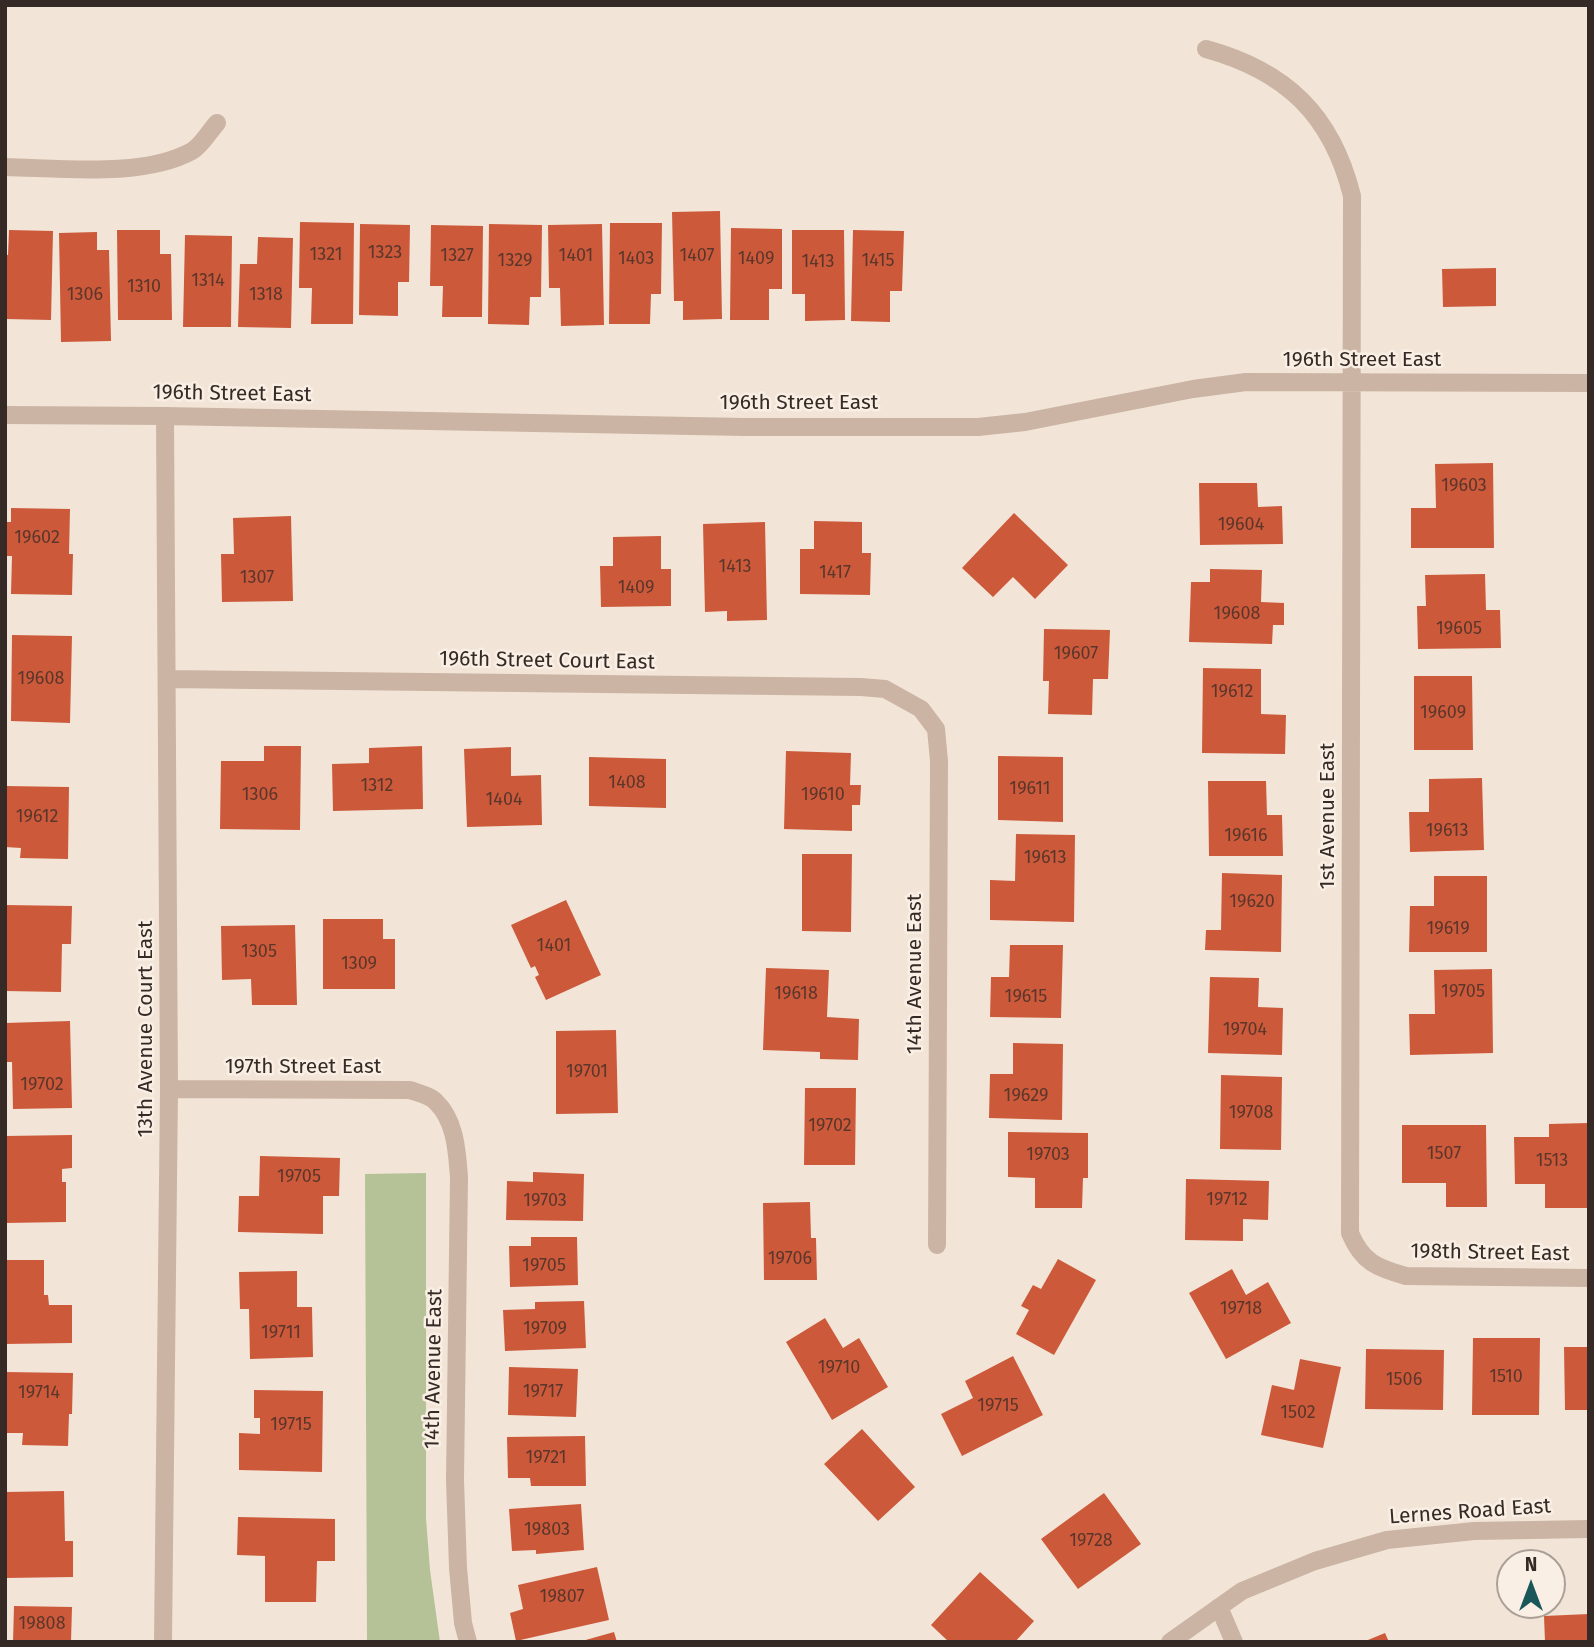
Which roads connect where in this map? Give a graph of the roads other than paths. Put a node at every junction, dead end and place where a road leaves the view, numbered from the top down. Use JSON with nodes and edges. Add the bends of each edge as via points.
{"nodes":[{"id":1,"x":1206,"y":49,"type":"dead end"},
{"id":2,"x":217,"y":123,"type":"dead end"},
{"id":3,"x":5,"y":167,"type":"edge"},
{"id":4,"x":1352,"y":382,"type":"junction"},
{"id":5,"x":1589,"y":383,"type":"edge"},
{"id":6,"x":5,"y":415,"type":"edge"},
{"id":7,"x":165,"y":416,"type":"junction"},
{"id":8,"x":168,"y":679,"type":"junction"},
{"id":9,"x":921,"y":709,"type":"joint"},
{"id":10,"x":169,"y":1089,"type":"junction"},
{"id":11,"x":436,"y":1100,"type":"joint"},
{"id":12,"x":937,"y":1245,"type":"dead end"},
{"id":13,"x":1356,"y":1249,"type":"joint"},
{"id":14,"x":1589,"y":1278,"type":"edge"},
{"id":15,"x":1589,"y":1529,"type":"edge"},
{"id":16,"x":1219,"y":1607,"type":"junction"},
{"id":17,"x":163,"y":1642,"type":"edge"},
{"id":18,"x":468,"y":1642,"type":"edge"},
{"id":19,"x":1170,"y":1642,"type":"edge"},
{"id":20,"x":1234,"y":1642,"type":"edge"}],
"edges":[{"from":1,"to":4,"type":"street","name":"1st Avenue East","via":[[1235,57],[1288,86],[1337,148],[1352,196]]},
{"from":2,"to":3,"type":"street","via":[[195,150],[163,164],[114,169]]},
{"from":4,"to":5,"type":"street","name":"196th Street East"},
{"from":4,"to":7,"type":"street","name":"196th Street East","via":[[1246,382],[978,427]]},
{"from":4,"to":13,"type":"street","name":"1st Avenue East","via":[[1350,1233]]},
{"from":6,"to":7,"type":"street","name":"196th Street East"},
{"from":7,"to":8,"type":"street","name":"13th Avenue Court East"},
{"from":8,"to":9,"type":"street","name":"196th Street Court East","via":[[861,687],[885,689]]},
{"from":8,"to":10,"type":"street","name":"13th Avenue Court East"},
{"from":9,"to":12,"type":"street","name":"14th Avenue East","via":[[936,729],[939,761]]},
{"from":10,"to":11,"type":"street","name":"197th Street East","via":[[411,1090]]},
{"from":10,"to":17,"type":"street","name":"13th Avenue Court East"},
{"from":11,"to":18,"type":"street","name":"14th Avenue East","via":[[457,1146],[459,1177],[455,1480],[458,1568]]},
{"from":13,"to":14,"type":"street","name":"198th Street East","via":[[1377,1268],[1406,1276]]},
{"from":15,"to":16,"type":"street","name":"Lernes Road East","via":[[1474,1531],[1387,1540],[1315,1561],[1242,1591]]},
{"from":16,"to":19,"type":"street","name":"Lernes Road East"},
{"from":16,"to":20,"type":"street"}]}
